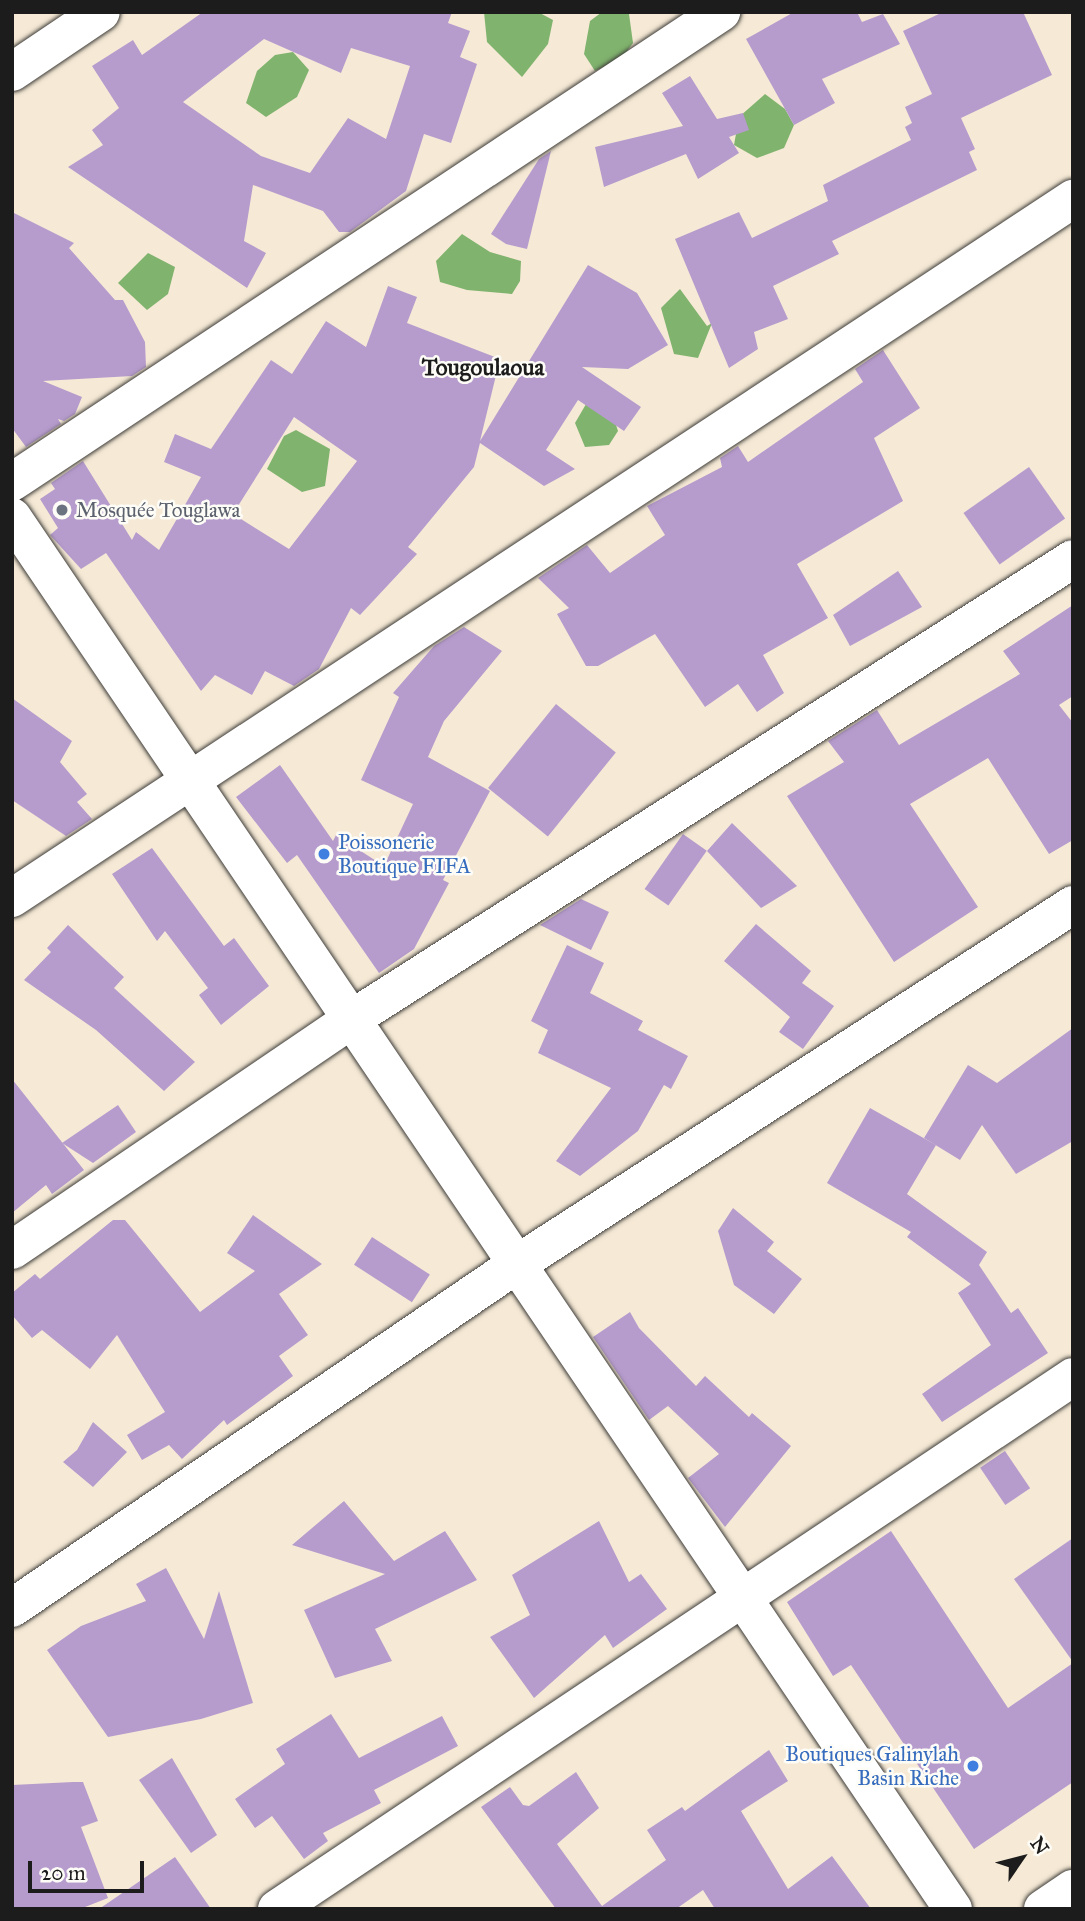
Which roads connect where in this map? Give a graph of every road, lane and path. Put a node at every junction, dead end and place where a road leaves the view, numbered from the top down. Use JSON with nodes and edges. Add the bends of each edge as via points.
{"nodes":[{"id":1,"x":101,"y":12,"type":"edge"},
{"id":2,"x":721,"y":12,"type":"edge"},
{"id":3,"x":12,"y":72,"type":"edge"},
{"id":4,"x":1073,"y":199,"type":"edge"},
{"id":5,"x":12,"y":482,"type":"edge"},
{"id":6,"x":12,"y":517,"type":"edge"},
{"id":7,"x":1073,"y":559,"type":"edge"},
{"id":8,"x":188,"y":778,"type":"junction"},
{"id":9,"x":12,"y":898,"type":"edge"},
{"id":10,"x":1073,"y":905,"type":"edge"},
{"id":11,"x":350,"y":1020,"type":"junction"},
{"id":12,"x":12,"y":1250,"type":"edge"},
{"id":13,"x":517,"y":1264,"type":"junction"},
{"id":14,"x":1073,"y":1377,"type":"edge"},
{"id":15,"x":743,"y":1598,"type":"junction"},
{"id":16,"x":12,"y":1608,"type":"edge"},
{"id":17,"x":1073,"y":1889,"type":"edge"},
{"id":18,"x":277,"y":1909,"type":"edge"},
{"id":19,"x":953,"y":1909,"type":"edge"},
{"id":20,"x":1043,"y":1909,"type":"edge"}],
"edges":[{"from":1,"to":3,"type":"street"},
{"from":2,"to":5,"type":"street"},
{"from":4,"to":8,"type":"street"},
{"from":6,"to":8,"type":"street"},
{"from":7,"to":11,"type":"street"},
{"from":8,"to":9,"type":"street"},
{"from":8,"to":11,"type":"street"},
{"from":10,"to":13,"type":"street"},
{"from":11,"to":12,"type":"street"},
{"from":11,"to":13,"type":"street"},
{"from":13,"to":15,"type":"street"},
{"from":13,"to":16,"type":"street"},
{"from":14,"to":15,"type":"street"},
{"from":15,"to":18,"type":"street"},
{"from":15,"to":19,"type":"street"},
{"from":17,"to":20,"type":"street"}]}
